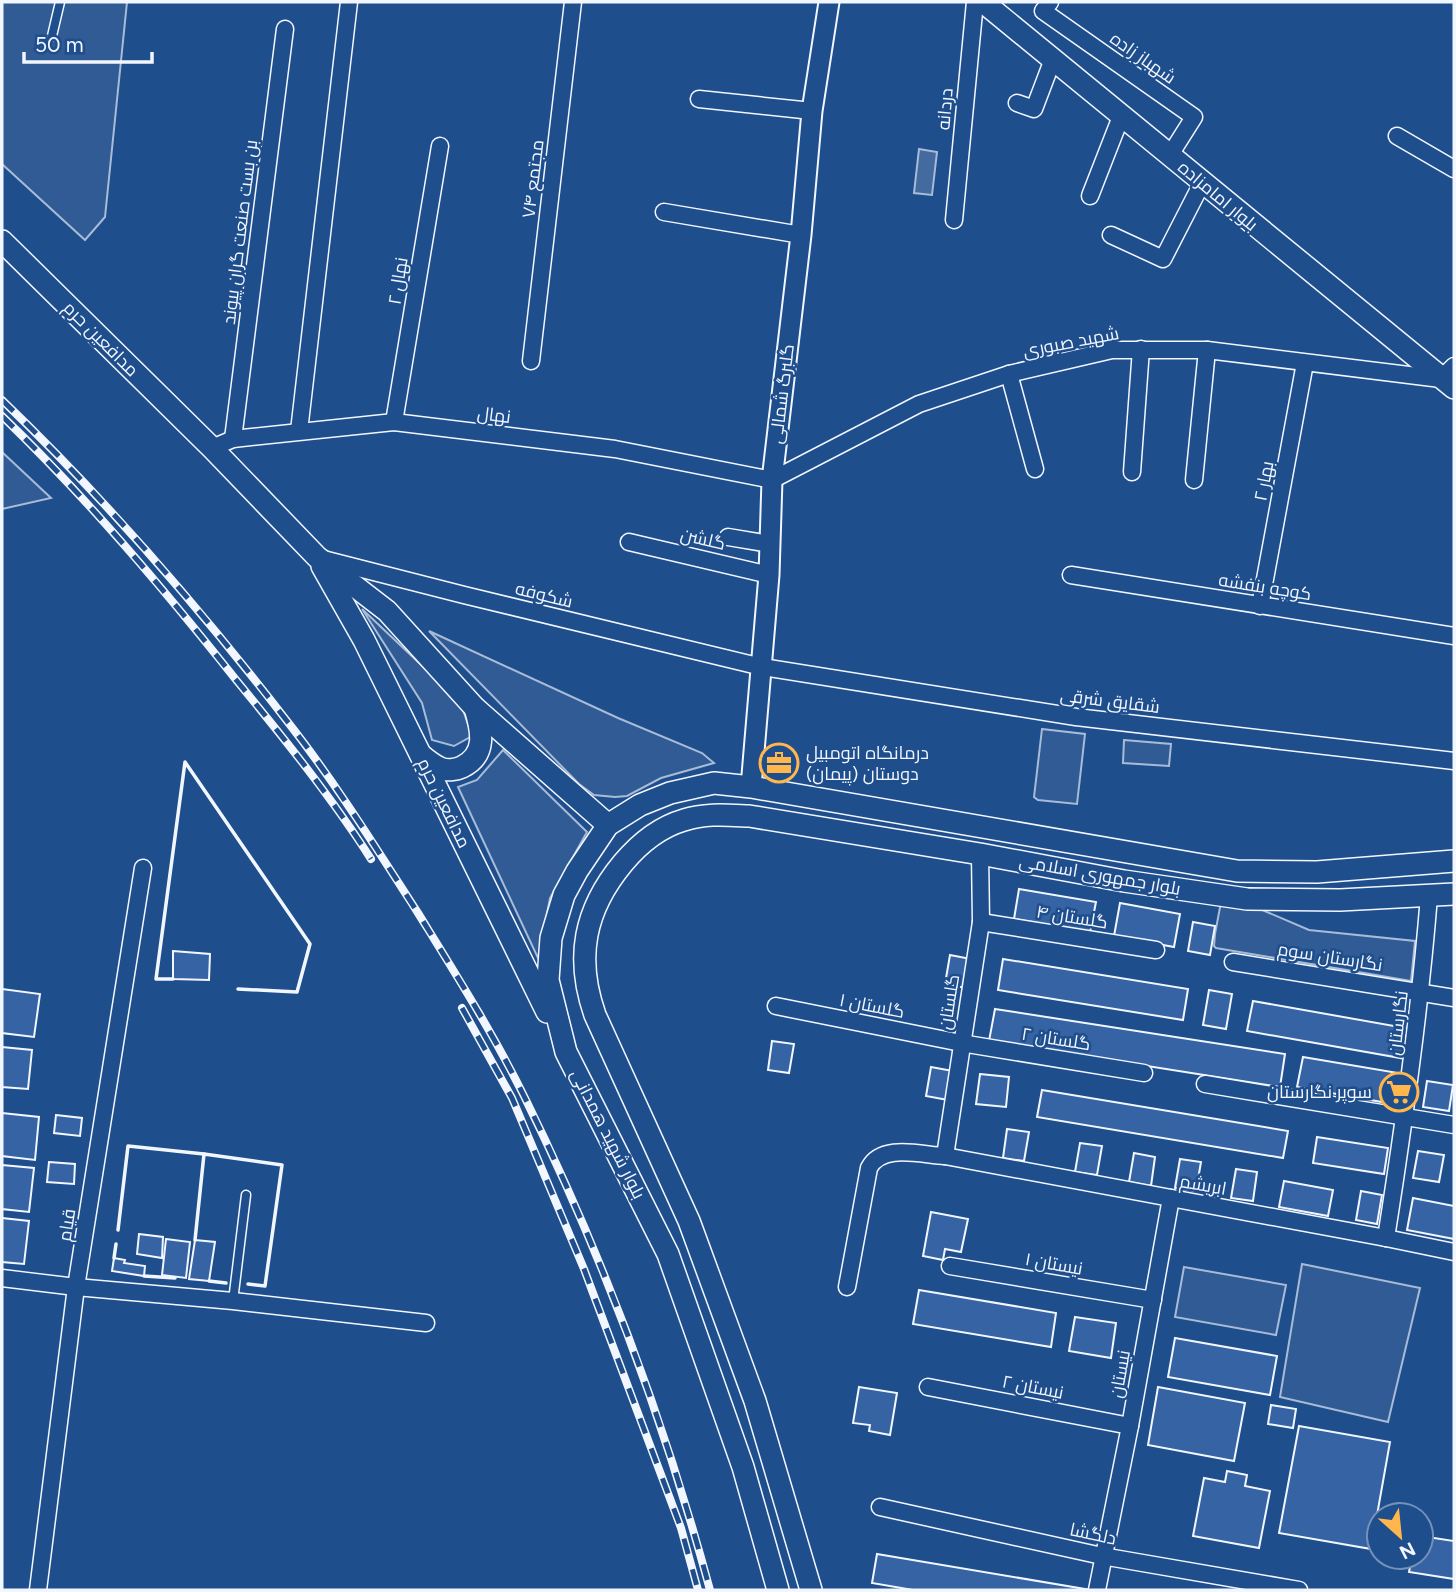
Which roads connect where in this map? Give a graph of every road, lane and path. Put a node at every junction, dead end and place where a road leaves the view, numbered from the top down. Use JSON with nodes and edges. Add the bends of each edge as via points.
{"nodes":[{"id":1,"x":60,"y":2,"type":"edge"},
{"id":2,"x":349,"y":2,"type":"edge"},
{"id":3,"x":573,"y":2,"type":"edge"},
{"id":4,"x":829,"y":2,"type":"edge"},
{"id":5,"x":975,"y":2,"type":"edge"},
{"id":6,"x":983,"y":2,"type":"edge"},
{"id":7,"x":1050,"y":2,"type":"edge"},
{"id":8,"x":285,"y":29,"type":"dead end"},
{"id":9,"x":52,"y":36,"type":"dead end"},
{"id":10,"x":1053,"y":60,"type":"junction"},
{"id":11,"x":699,"y":99,"type":"dead end"},
{"id":12,"x":1017,"y":103,"type":"dead end"},
{"id":13,"x":812,"y":111,"type":"junction"},
{"id":14,"x":1122,"y":114,"type":"junction"},
{"id":15,"x":1397,"y":136,"type":"dead end"},
{"id":16,"x":440,"y":146,"type":"dead end"},
{"id":17,"x":1170,"y":155,"type":"junction"},
{"id":18,"x":1454,"y":169,"type":"edge"},
{"id":19,"x":1202,"y":183,"type":"junction"},
{"id":20,"x":1090,"y":195,"type":"dead end"},
{"id":21,"x":664,"y":212,"type":"dead end"},
{"id":22,"x":954,"y":220,"type":"dead end"},
{"id":23,"x":801,"y":235,"type":"junction"},
{"id":24,"x":1111,"y":235,"type":"dead end"},
{"id":25,"x":2,"y":241,"type":"edge"},
{"id":26,"x":1141,"y":349,"type":"junction"},
{"id":27,"x":1207,"y":350,"type":"junction"},
{"id":28,"x":531,"y":361,"type":"dead end"},
{"id":29,"x":1306,"y":363,"type":"junction"},
{"id":30,"x":1009,"y":374,"type":"junction"},
{"id":31,"x":1450,"y":378,"type":"edge"},
{"id":32,"x":394,"y":422,"type":"junction"},
{"id":33,"x":299,"y":431,"type":"junction"},
{"id":34,"x":233,"y":439,"type":"junction"},
{"id":35,"x":212,"y":448,"type":"junction"},
{"id":36,"x":1035,"y":469,"type":"dead end"},
{"id":37,"x":1132,"y":472,"type":"dead end"},
{"id":38,"x":772,"y":480,"type":"junction"},
{"id":39,"x":1194,"y":480,"type":"dead end"},
{"id":40,"x":728,"y":537,"type":"dead end"},
{"id":41,"x":629,"y":542,"type":"dead end"},
{"id":42,"x":770,"y":544,"type":"junction"},
{"id":43,"x":317,"y":557,"type":"junction"},
{"id":44,"x":769,"y":575,"type":"junction"},
{"id":45,"x":1071,"y":575,"type":"dead end"},
{"id":46,"x":1260,"y":606,"type":"junction"},
{"id":47,"x":1454,"y":635,"type":"edge"},
{"id":48,"x":762,"y":667,"type":"junction"},
{"id":49,"x":475,"y":708,"type":"junction"},
{"id":50,"x":421,"y":755,"type":"junction"},
{"id":51,"x":1454,"y":761,"type":"edge"},
{"id":52,"x":751,"y":788,"type":"junction"},
{"id":53,"x":748,"y":817,"type":"junction"},
{"id":54,"x":608,"y":825,"type":"junction"},
{"id":55,"x":980,"y":854,"type":"junction"},
{"id":56,"x":1454,"y":861,"type":"edge"},
{"id":57,"x":143,"y":868,"type":"dead end"},
{"id":58,"x":1454,"y":894,"type":"edge"},
{"id":59,"x":1429,"y":896,"type":"junction"},
{"id":60,"x":981,"y":922,"type":"junction"},
{"id":61,"x":1156,"y":950,"type":"dead end"},
{"id":62,"x":1233,"y":961,"type":"dead end"},
{"id":63,"x":1422,"y":991,"type":"junction"},
{"id":64,"x":1454,"y":998,"type":"edge"},
{"id":65,"x":776,"y":1006,"type":"dead end"},
{"id":66,"x":961,"y":1043,"type":"junction"},
{"id":67,"x":566,"y":1052,"type":"junction"},
{"id":68,"x":1144,"y":1073,"type":"dead end"},
{"id":69,"x":1205,"y":1084,"type":"dead end"},
{"id":70,"x":1406,"y":1117,"type":"junction"},
{"id":71,"x":1454,"y":1125,"type":"edge"},
{"id":72,"x":945,"y":1156,"type":"junction"},
{"id":73,"x":246,"y":1195,"type":"dead end"},
{"id":74,"x":1171,"y":1198,"type":"junction"},
{"id":75,"x":1387,"y":1238,"type":"junction"},
{"id":76,"x":1454,"y":1252,"type":"edge"},
{"id":77,"x":950,"y":1266,"type":"dead end"},
{"id":78,"x":2,"y":1278,"type":"edge"},
{"id":79,"x":711,"y":1280,"type":"junction"},
{"id":80,"x":76,"y":1287,"type":"junction"},
{"id":81,"x":847,"y":1287,"type":"dead end"},
{"id":82,"x":681,"y":1291,"type":"junction"},
{"id":83,"x":1153,"y":1300,"type":"junction"},
{"id":84,"x":233,"y":1301,"type":"junction"},
{"id":85,"x":426,"y":1323,"type":"dead end"},
{"id":86,"x":928,"y":1387,"type":"dead end"},
{"id":87,"x":1130,"y":1426,"type":"junction"},
{"id":88,"x":880,"y":1507,"type":"dead end"},
{"id":89,"x":1102,"y":1556,"type":"junction"},
{"id":90,"x":38,"y":1590,"type":"edge"},
{"id":91,"x":778,"y":1590,"type":"edge"},
{"id":92,"x":811,"y":1590,"type":"edge"},
{"id":93,"x":1097,"y":1590,"type":"edge"},
{"id":94,"x":1300,"y":1590,"type":"edge"}],
"edges":[{"from":1,"to":9,"type":"lane"},
{"from":2,"to":33,"type":"street"},
{"from":3,"to":28,"type":"street","name":"مجتمع ۷۴"},
{"from":4,"to":13,"type":"street","name":"گلبرگ شمالی"},
{"from":5,"to":22,"type":"street","name":"دردانه"},
{"from":6,"to":10,"type":"main road","name":"بلوار امامزاده"},
{"from":7,"to":17,"type":"street","name":"شهباز زاده","via":[[1043,11],[1194,117]]},
{"from":8,"to":34,"type":"street","name":"بن بست صنعت گران پیوند"},
{"from":10,"to":12,"type":"street","via":[[1034,109]]},
{"from":10,"to":14,"type":"main road","name":"بلوار امامزاده"},
{"from":11,"to":13,"type":"street"},
{"from":13,"to":23,"type":"street","name":"گلبرگ شمالی"},
{"from":14,"to":17,"type":"main road","name":"بلوار امامزاده"},
{"from":14,"to":20,"type":"street"},
{"from":15,"to":18,"type":"street"},
{"from":16,"to":32,"type":"street","name":"نهال ۲"},
{"from":17,"to":19,"type":"main road","name":"بلوار امامزاده"},
{"from":19,"to":24,"type":"street","via":[[1163,259]]},
{"from":19,"to":31,"type":"main road","name":"بلوار امامزاده"},
{"from":21,"to":23,"type":"street"},
{"from":23,"to":38,"type":"street","name":"گلبرگ شمالی"},
{"from":25,"to":35,"type":"main road","name":"مدافعین حرم"},
{"from":26,"to":27,"type":"street","name":"شهید صبوری"},
{"from":26,"to":30,"type":"street","name":"شهید صبوری","via":[[1112,350]]},
{"from":26,"to":37,"type":"street"},
{"from":27,"to":29,"type":"street","name":"شهید صبوری"},
{"from":27,"to":39,"type":"street"},
{"from":29,"to":31,"type":"street","name":"شهید صبوری"},
{"from":29,"to":46,"type":"street","name":"بهار ۲"},
{"from":30,"to":36,"type":"street"},
{"from":30,"to":38,"type":"street","name":"شهید صبوری","via":[[919,404]]},
{"from":32,"to":33,"type":"street","name":"نهال"},
{"from":32,"to":38,"type":"street","name":"نهال","via":[[615,449]]},
{"from":33,"to":34,"type":"street","name":"نهال"},
{"from":34,"to":35,"type":"street","name":"نهال"},
{"from":35,"to":43,"type":"main road","name":"مدافعین حرم"},
{"from":38,"to":42,"type":"street","name":"گلبرگ شمالی"},
{"from":40,"to":42,"type":"street"},
{"from":41,"to":44,"type":"street","name":"گلشن"},
{"from":42,"to":44,"type":"street","name":"گلبرگ شمالی"},
{"from":43,"to":48,"type":"street","name":"شکوفه"},
{"from":43,"to":49,"type":"main road","name":"مدافعین حرم","via":[[387,611]]},
{"from":43,"to":50,"type":"main road","name":"مدافعین حرم"},
{"from":44,"to":48,"type":"street","name":"گلبرگ شمالی"},
{"from":45,"to":46,"type":"street","name":"کوچه بنفشه"},
{"from":46,"to":47,"type":"street","name":"کوچه بنفشه"},
{"from":48,"to":51,"type":"street","name":"شقایق شرقی","via":[[1076,717]]},
{"from":48,"to":52,"type":"street","name":"گلبرگ شمالی"},
{"from":49,"to":50,"type":"main road","via":[[482,731],[472,761],[458,769],[442,770]]},
{"from":49,"to":54,"type":"main road","name":"مدافعین حرم"},
{"from":50,"to":67,"type":"main road","name":"مدافعین حرم"},
{"from":52,"to":53,"type":"main road"},
{"from":52,"to":54,"type":"main road","name":"بلوار شهید همدانی","via":[[714,783],[670,793]]},
{"from":52,"to":56,"type":"main road","name":"بلوار جمهوری اسلامی","via":[[1237,871],[1317,872]]},
{"from":53,"to":55,"type":"main road","name":"بلوار جمهوری اسلامی"},
{"from":53,"to":79,"type":"main road","name":"بلوار شهید همدانی","via":[[710,814],[683,820],[646,840],[609,880],[596,903],[584,957],[587,992],[595,1015],[655,1141]]},
{"from":54,"to":67,"type":"main road","name":"بلوار شهید همدانی","via":[[564,895],[551,938],[548,979]]},
{"from":55,"to":59,"type":"main road","name":"بلوار جمهوری اسلامی","via":[[1247,899]]},
{"from":55,"to":60,"type":"street","name":"گلستان"},
{"from":57,"to":80,"type":"street","name":"قیام"},
{"from":58,"to":59,"type":"main road","name":"بلوار جمهوری اسلامی"},
{"from":59,"to":63,"type":"street","name":"نگارستان"},
{"from":60,"to":61,"type":"street","name":"گلستان ۴"},
{"from":60,"to":66,"type":"street","name":"گلستان"},
{"from":62,"to":63,"type":"street","name":"نگارستان سوم"},
{"from":63,"to":64,"type":"street","name":"نگارستان سوم"},
{"from":63,"to":70,"type":"street","name":"نگارستان"},
{"from":65,"to":66,"type":"street","name":"گلستان ۱"},
{"from":66,"to":68,"type":"street","name":"گلستان ۲"},
{"from":66,"to":72,"type":"street","name":"گلستان"},
{"from":67,"to":82,"type":"main road","name":"بلوار شهید همدانی","via":[[668,1254]]},
{"from":69,"to":70,"type":"street"},
{"from":70,"to":71,"type":"street"},
{"from":70,"to":75,"type":"street","name":"نگارستان"},
{"from":72,"to":74,"type":"street","name":"ابریشم"},
{"from":72,"to":81,"type":"street","name":"ابریشم","via":[[891,1153],[874,1158]]},
{"from":73,"to":84,"type":"lane"},
{"from":74,"to":75,"type":"street","name":"ابریشم"},
{"from":74,"to":83,"type":"street","name":"نیستان"},
{"from":75,"to":76,"type":"street","name":"ابریشم"},
{"from":77,"to":83,"type":"street","name":"نیستان ۱"},
{"from":78,"to":80,"type":"street"},
{"from":79,"to":82,"type":"main road"},
{"from":79,"to":92,"type":"main road","name":"بلوار شهید همدانی","via":[[755,1401]]},
{"from":80,"to":84,"type":"street"},
{"from":80,"to":90,"type":"street","name":"قیام"},
{"from":82,"to":91,"type":"main road","name":"بلوار شهید همدانی","via":[[743,1468]]},
{"from":83,"to":87,"type":"street","name":"نیستان"},
{"from":84,"to":85,"type":"street"},
{"from":86,"to":87,"type":"street","name":"نیستان ۲"},
{"from":87,"to":89,"type":"street","name":"نیستان"},
{"from":88,"to":89,"type":"street","name":"دلگشا"},
{"from":89,"to":93,"type":"street","name":"نیستان"},
{"from":89,"to":94,"type":"street","name":"دلگشا"}]}
